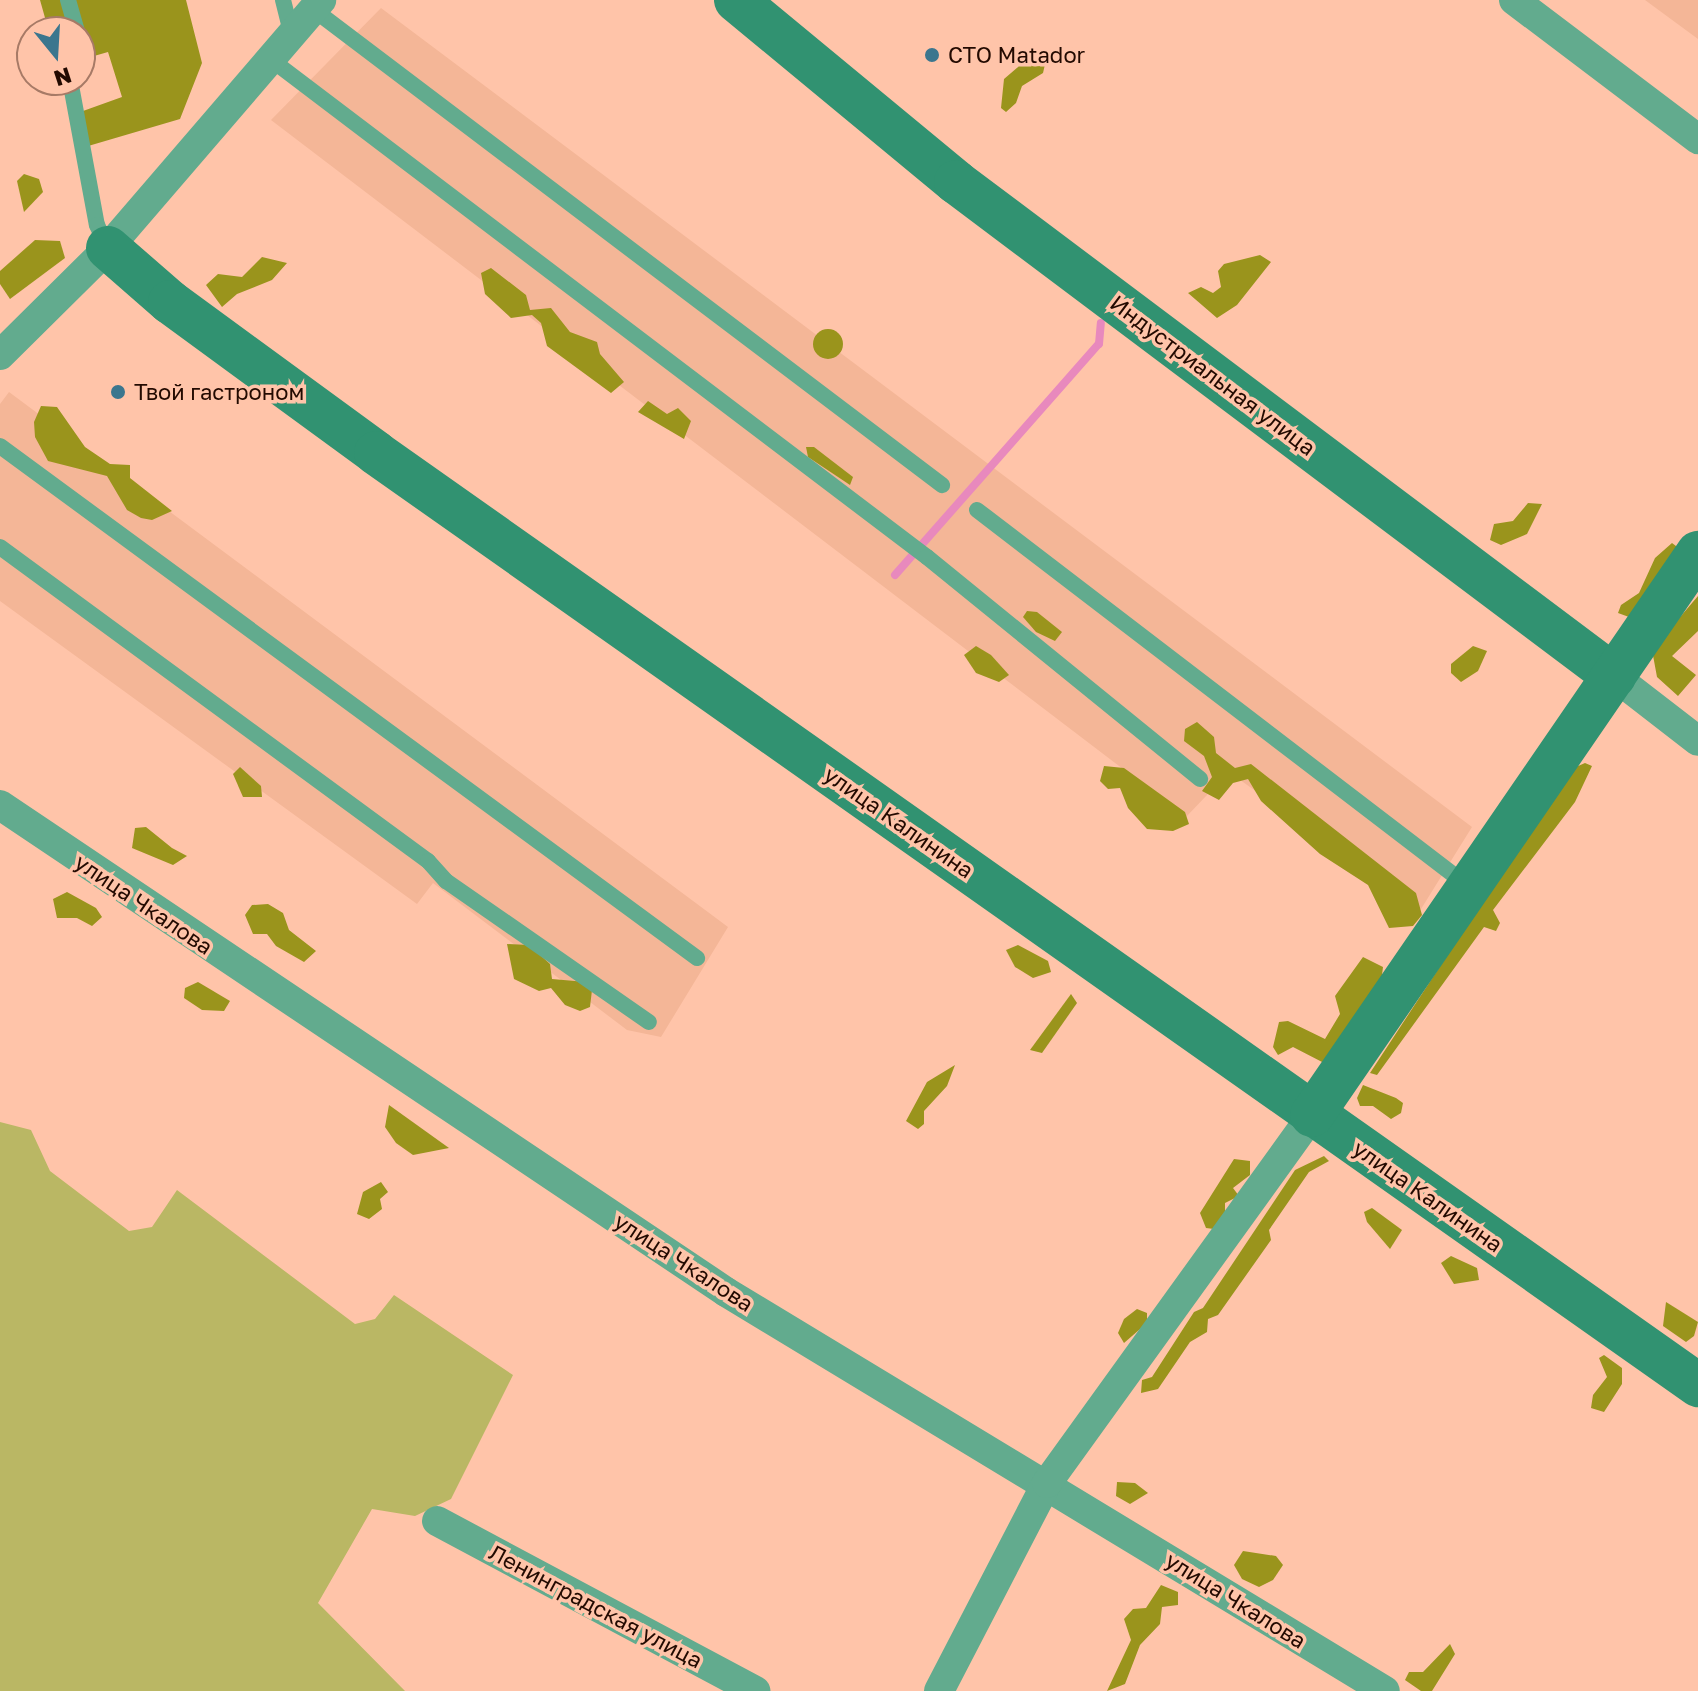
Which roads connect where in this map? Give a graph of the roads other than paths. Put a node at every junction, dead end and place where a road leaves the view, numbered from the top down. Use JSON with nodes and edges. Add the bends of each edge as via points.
{"nodes":[{"id":1,"x":283,"y":0,"type":"edge"},
{"id":2,"x":736,"y":0,"type":"edge"},
{"id":3,"x":1514,"y":0,"type":"edge"},
{"id":4,"x":317,"y":4,"type":"edge"},
{"id":5,"x":291,"y":33,"type":"junction"},
{"id":6,"x":269,"y":58,"type":"junction"},
{"id":7,"x":73,"y":96,"type":"edge"},
{"id":8,"x":1698,"y":139,"type":"edge"},
{"id":9,"x":108,"y":248,"type":"junction"},
{"id":10,"x":0,"y":355,"type":"edge"},
{"id":11,"x":0,"y":446,"type":"edge"},
{"id":12,"x":942,"y":485,"type":"dead end"},
{"id":13,"x":977,"y":510,"type":"dead end"},
{"id":14,"x":0,"y":547,"type":"edge"},
{"id":15,"x":1698,"y":553,"type":"edge"},
{"id":16,"x":1614,"y":676,"type":"junction"},
{"id":17,"x":1698,"y":741,"type":"edge"},
{"id":18,"x":1200,"y":779,"type":"dead end"},
{"id":19,"x":0,"y":805,"type":"edge"},
{"id":20,"x":1469,"y":887,"type":"junction"},
{"id":21,"x":697,"y":958,"type":"dead end"},
{"id":22,"x":649,"y":1022,"type":"dead end"},
{"id":23,"x":1312,"y":1115,"type":"junction"},
{"id":24,"x":1698,"y":1385,"type":"edge"},
{"id":25,"x":1047,"y":1483,"type":"junction"},
{"id":26,"x":437,"y":1521,"type":"dead end"},
{"id":27,"x":755,"y":1691,"type":"edge"},
{"id":28,"x":939,"y":1691,"type":"edge"},
{"id":29,"x":1385,"y":1691,"type":"edge"}],
"edges":[{"from":1,"to":5,"type":"lane"},
{"from":2,"to":16,"type":"street","name":"Индустриальная улица","via":[[956,182]]},
{"from":3,"to":8,"type":"street"},
{"from":4,"to":5,"type":"street"},
{"from":4,"to":12,"type":"lane"},
{"from":5,"to":6,"type":"street"},
{"from":6,"to":9,"type":"street"},
{"from":6,"to":18,"type":"lane","via":[[927,557]]},
{"from":7,"to":9,"type":"lane","via":[[97,225]]},
{"from":9,"to":10,"type":"street"},
{"from":9,"to":23,"type":"street","name":"улица Калинина","via":[[163,310]]},
{"from":11,"to":21,"type":"lane"},
{"from":13,"to":20,"type":"lane"},
{"from":14,"to":22,"type":"lane","via":[[428,861],[446,881]]},
{"from":15,"to":16,"type":"street"},
{"from":16,"to":17,"type":"street","name":"Индустриальная улица"},
{"from":16,"to":20,"type":"street"},
{"from":19,"to":25,"type":"street","name":"улица Чкалова","via":[[726,1292]]},
{"from":20,"to":23,"type":"street"},
{"from":23,"to":24,"type":"street","name":"улица Калинина"},
{"from":23,"to":25,"type":"street"},
{"from":25,"to":28,"type":"street"},
{"from":25,"to":29,"type":"street","name":"улица Чкалова"},
{"from":26,"to":27,"type":"street","name":"Ленинградская улица"}]}
